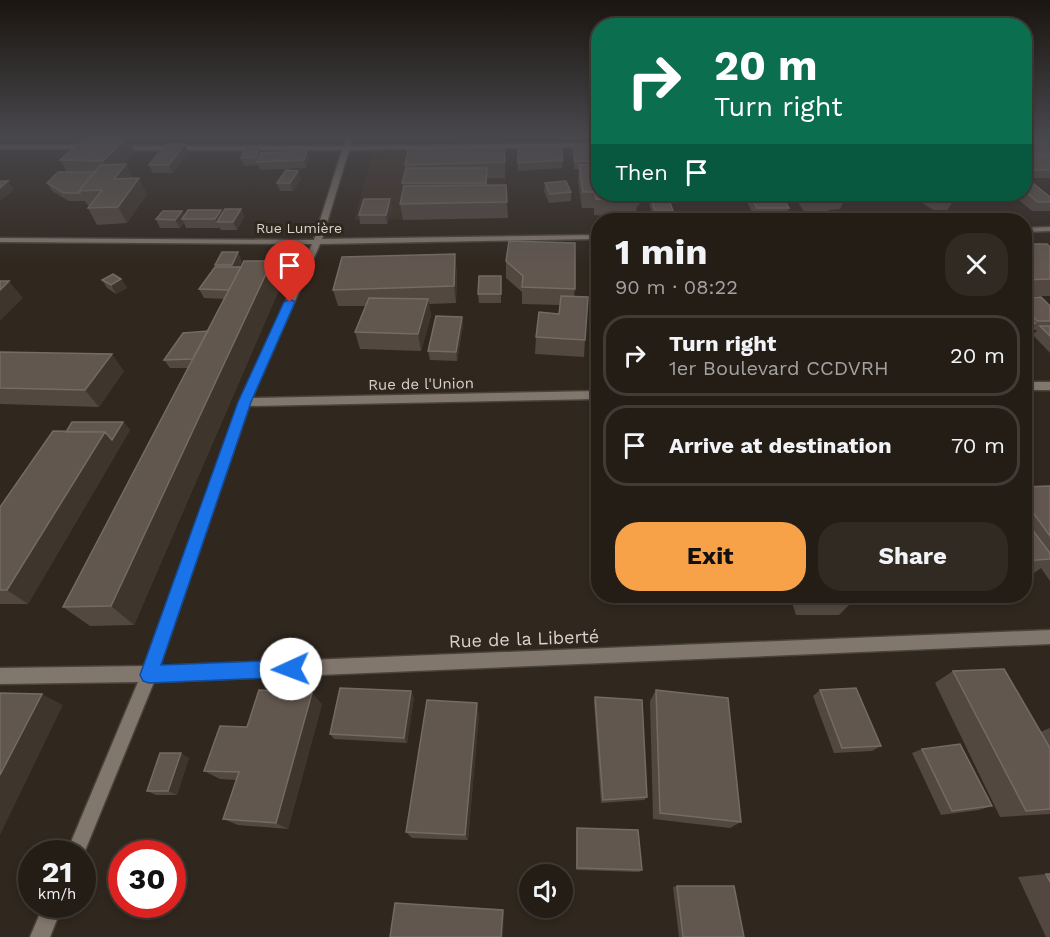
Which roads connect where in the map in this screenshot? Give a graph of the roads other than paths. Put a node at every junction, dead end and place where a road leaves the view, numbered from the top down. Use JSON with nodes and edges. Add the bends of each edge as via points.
{"nodes":[{"id":1,"x":336,"y":180,"type":"edge"},
{"id":2,"x":1050,"y":229,"type":"edge"},
{"id":3,"x":1032,"y":230,"type":"edge"},
{"id":4,"x":591,"y":237,"type":"edge"},
{"id":5,"x":2,"y":241,"type":"edge"},
{"id":6,"x":317,"y":242,"type":"junction"},
{"id":7,"x":1032,"y":386,"type":"edge"},
{"id":8,"x":1050,"y":386,"type":"edge"},
{"id":9,"x":591,"y":395,"type":"edge"},
{"id":10,"x":245,"y":402,"type":"junction"},
{"id":11,"x":1050,"y":637,"type":"edge"},
{"id":12,"x":149,"y":675,"type":"junction"},
{"id":13,"x":0,"y":676,"type":"edge"},
{"id":14,"x":81,"y":840,"type":"edge"},
{"id":15,"x":48,"y":918,"type":"edge"},
{"id":16,"x":40,"y":937,"type":"edge"}],
"edges":[{"from":1,"to":6,"type":"street"},
{"from":2,"to":3,"type":"street"},
{"from":4,"to":6,"type":"street","name":"Rue Lumière"},
{"from":5,"to":6,"type":"street","name":"Rue Lumière"},
{"from":6,"to":10,"type":"street"},
{"from":7,"to":8,"type":"street"},
{"from":9,"to":10,"type":"street","name":"Rue de l'Union"},
{"from":10,"to":12,"type":"street"},
{"from":11,"to":12,"type":"street","name":"Rue de la Liberté"},
{"from":12,"to":13,"type":"street","name":"Rue de la Liberté"},
{"from":12,"to":14,"type":"street"},
{"from":15,"to":16,"type":"street"}]}
